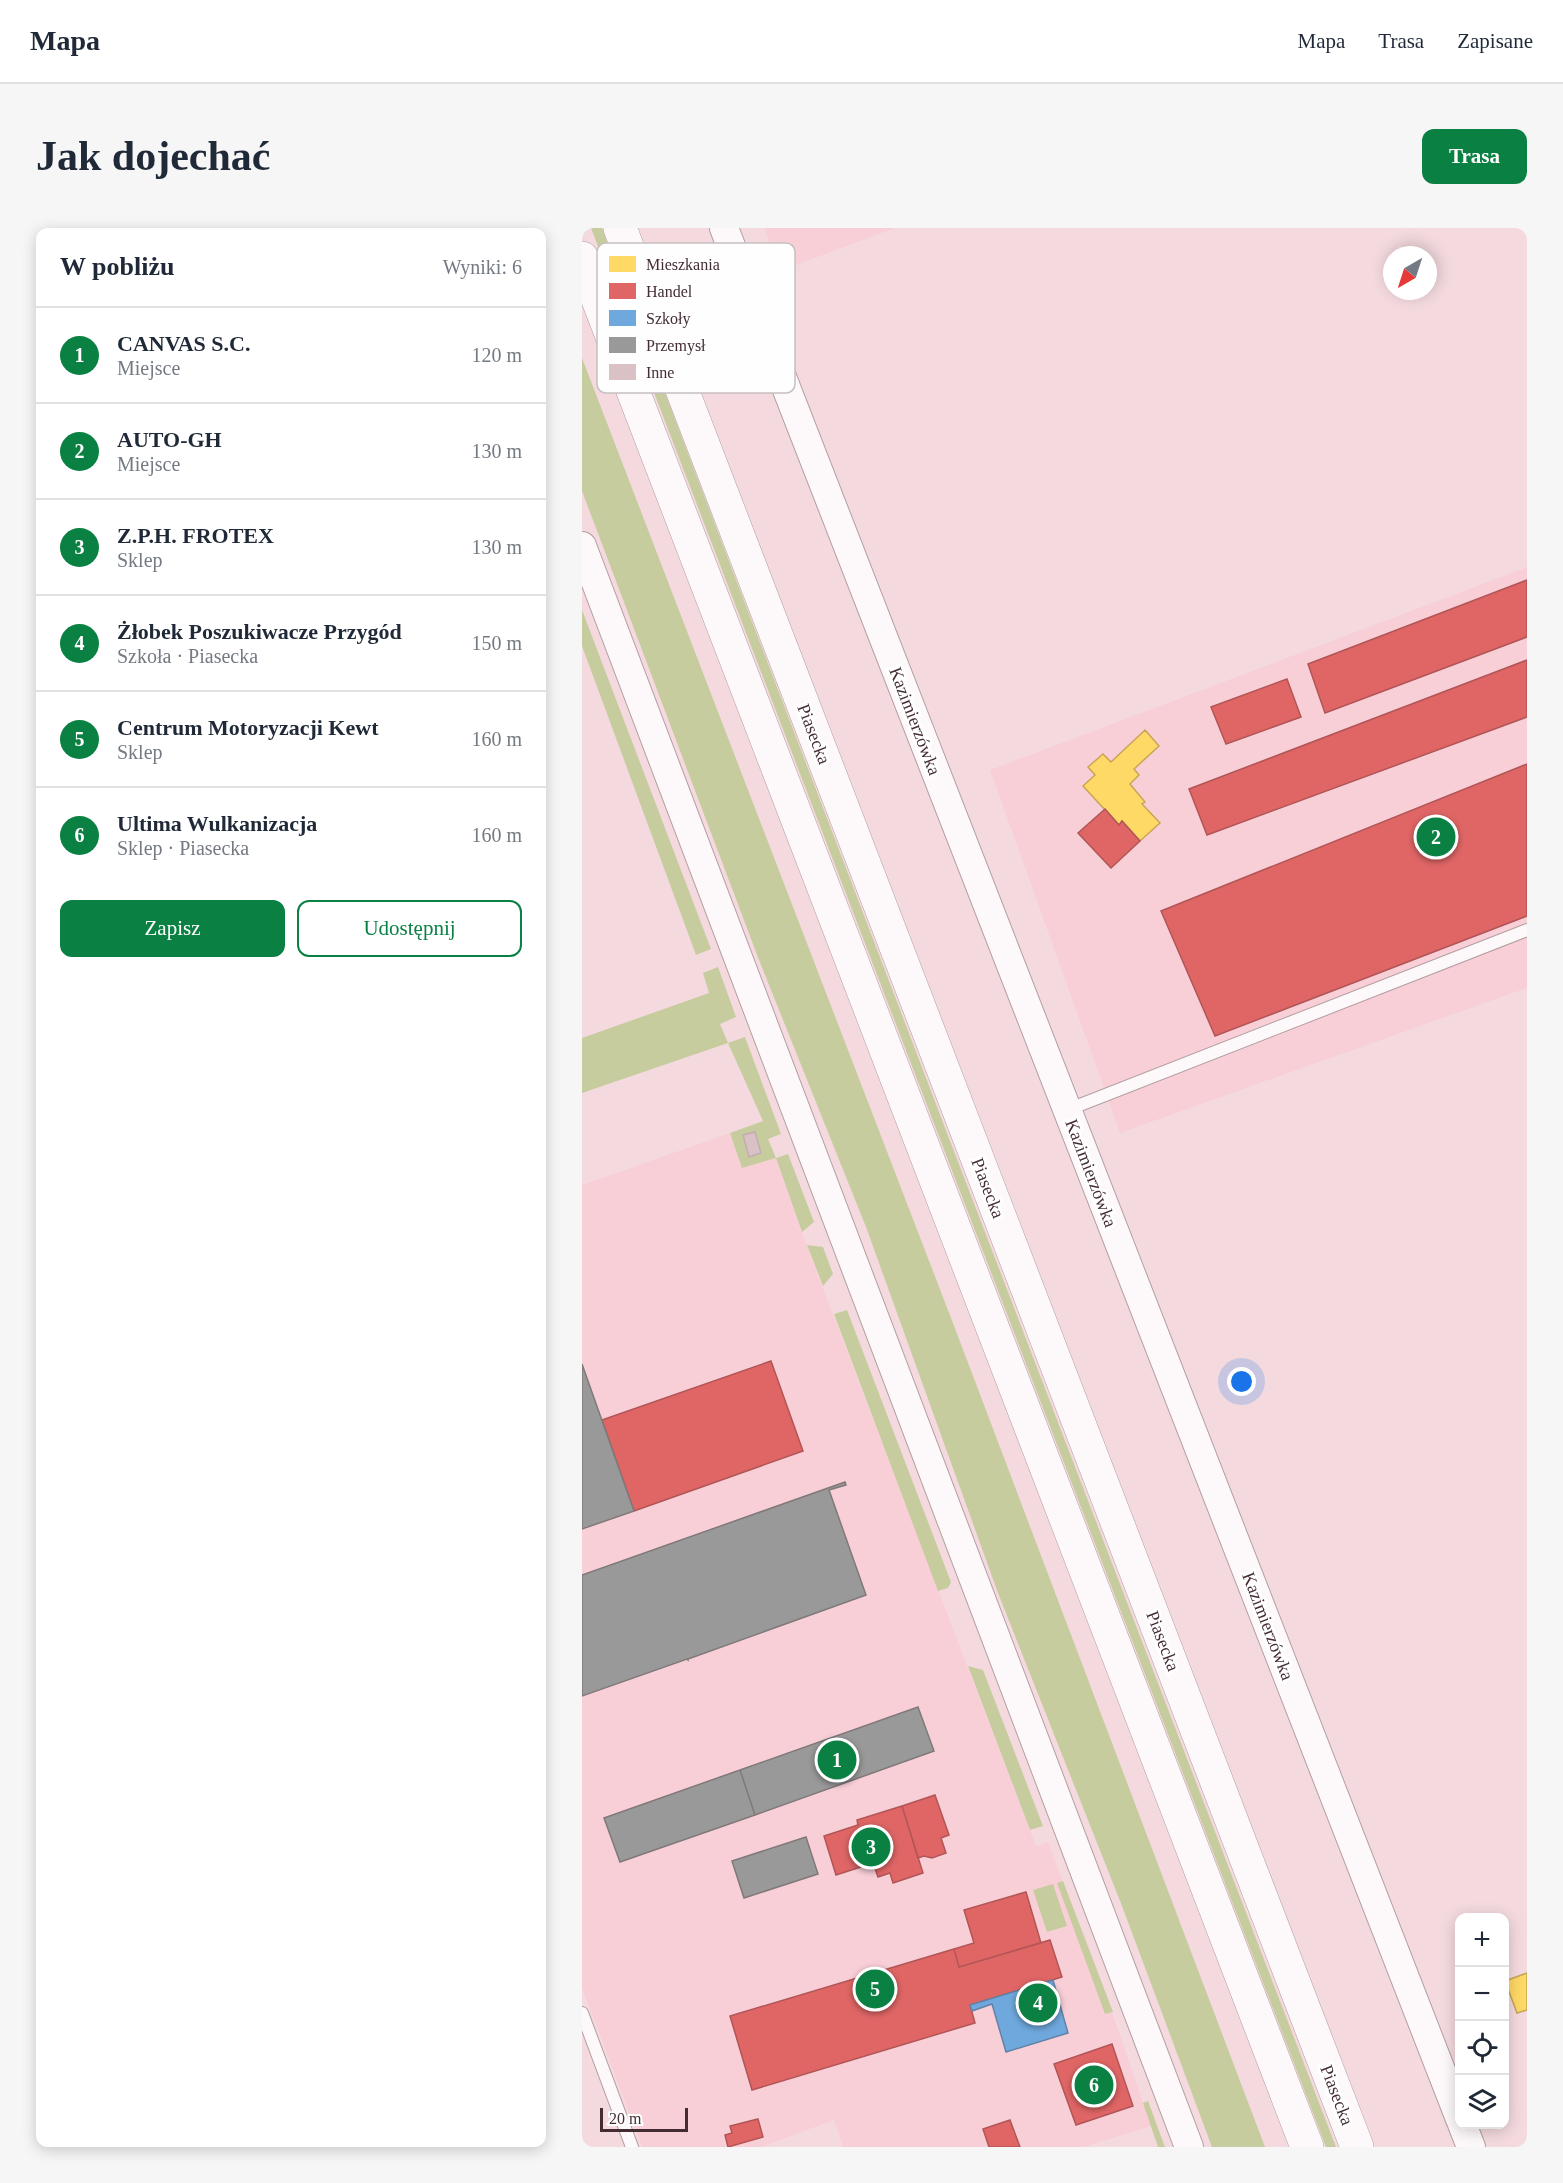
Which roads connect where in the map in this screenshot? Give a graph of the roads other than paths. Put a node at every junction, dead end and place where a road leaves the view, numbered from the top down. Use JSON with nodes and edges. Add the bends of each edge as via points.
{"nodes":[{"id":1,"x":620,"y":228,"type":"edge"},
{"id":2,"x":724,"y":228,"type":"edge"},
{"id":3,"x":626,"y":243,"type":"edge"},
{"id":4,"x":730,"y":243,"type":"edge"},
{"id":5,"x":582,"y":258,"type":"edge"},
{"id":6,"x":597,"y":297,"type":"edge"},
{"id":7,"x":634,"y":393,"type":"edge"},
{"id":8,"x":683,"y":393,"type":"edge"},
{"id":9,"x":788,"y":393,"type":"edge"},
{"id":10,"x":582,"y":546,"type":"edge"},
{"id":11,"x":1527,"y":930,"type":"edge"},
{"id":12,"x":1067,"y":1110,"type":"junction"},
{"id":13,"x":582,"y":2013,"type":"edge"},
{"id":14,"x":1455,"y":2106,"type":"edge"},
{"id":15,"x":1464,"y":2129,"type":"edge"},
{"id":16,"x":632,"y":2147,"type":"edge"},
{"id":17,"x":1189,"y":2147,"type":"edge"},
{"id":18,"x":1307,"y":2147,"type":"edge"},
{"id":19,"x":1357,"y":2147,"type":"edge"},
{"id":20,"x":1471,"y":2147,"type":"edge"}],
"edges":[{"from":1,"to":3,"type":"highway","name":"Piasecka"},
{"from":2,"to":4,"type":"street","name":"Kazimierzówka"},
{"from":5,"to":6,"type":"highway"},
{"from":7,"to":18,"type":"highway"},
{"from":8,"to":19,"type":"highway","name":"Piasecka"},
{"from":9,"to":12,"type":"street","name":"Kazimierzówka"},
{"from":10,"to":17,"type":"street"},
{"from":11,"to":12,"type":"lane"},
{"from":12,"to":14,"type":"street","name":"Kazimierzówka"},
{"from":13,"to":16,"type":"lane"},
{"from":15,"to":20,"type":"street"}]}
